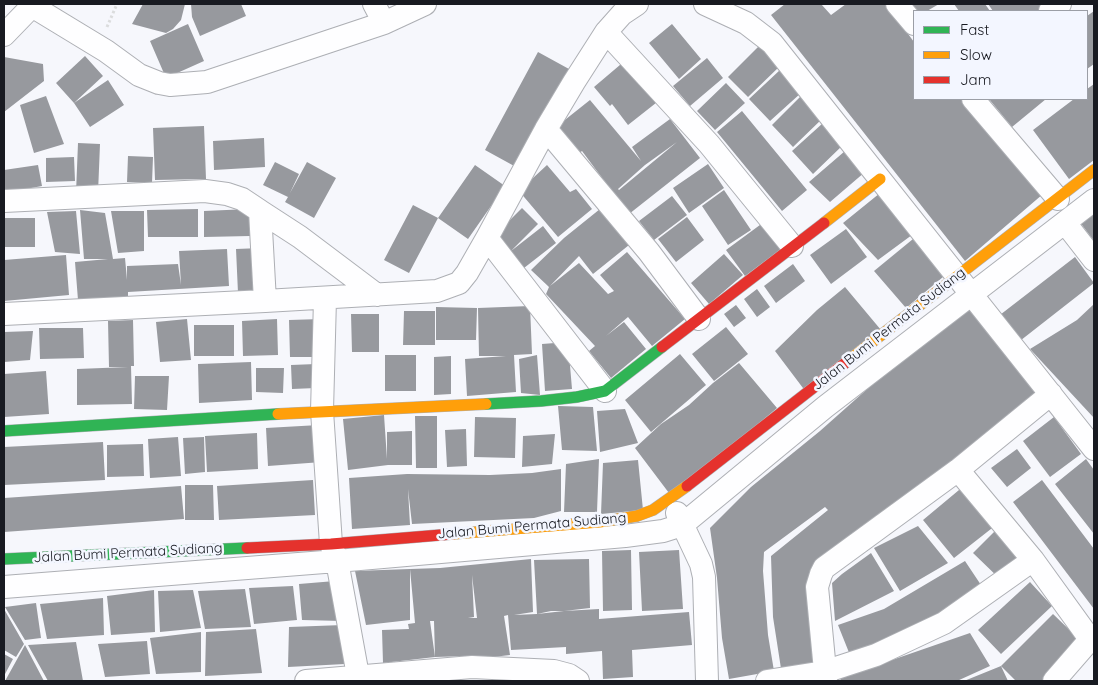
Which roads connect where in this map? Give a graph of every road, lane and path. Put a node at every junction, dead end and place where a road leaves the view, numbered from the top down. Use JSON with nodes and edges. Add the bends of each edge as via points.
{"nodes":[{"id":1,"x":425,"y":4,"type":"edge"},
{"id":2,"x":637,"y":4,"type":"edge"},
{"id":3,"x":705,"y":4,"type":"edge"},
{"id":4,"x":897,"y":4,"type":"edge"},
{"id":5,"x":33,"y":5,"type":"edge"},
{"id":6,"x":379,"y":14,"type":"edge"},
{"id":7,"x":913,"y":23,"type":"edge"},
{"id":8,"x":606,"y":32,"type":"junction"},
{"id":9,"x":4,"y":35,"type":"edge"},
{"id":10,"x":974,"y":100,"type":"edge"},
{"id":11,"x":546,"y":129,"type":"junction"},
{"id":12,"x":1094,"y":170,"type":"edge"},
{"id":13,"x":880,"y":179,"type":"junction"},
{"id":14,"x":1058,"y":199,"type":"junction"},
{"id":15,"x":1094,"y":200,"type":"edge"},
{"id":16,"x":4,"y":202,"type":"edge"},
{"id":17,"x":260,"y":211,"type":"junction"},
{"id":18,"x":1066,"y":224,"type":"junction"},
{"id":19,"x":488,"y":238,"type":"junction"},
{"id":20,"x":792,"y":246,"type":"junction"},
{"id":21,"x":1094,"y":260,"type":"edge"},
{"id":22,"x":964,"y":285,"type":"junction"},
{"id":23,"x":378,"y":295,"type":"junction"},
{"id":24,"x":325,"y":299,"type":"junction"},
{"id":25,"x":265,"y":300,"type":"junction"},
{"id":26,"x":4,"y":314,"type":"edge"},
{"id":27,"x":699,"y":319,"type":"junction"},
{"id":28,"x":605,"y":391,"type":"junction"},
{"id":29,"x":1051,"y":394,"type":"junction"},
{"id":30,"x":322,"y":411,"type":"junction"},
{"id":31,"x":4,"y":431,"type":"edge"},
{"id":32,"x":1094,"y":449,"type":"edge"},
{"id":33,"x":958,"y":470,"type":"junction"},
{"id":34,"x":671,"y":498,"type":"junction"},
{"id":35,"x":682,"y":525,"type":"junction"},
{"id":36,"x":334,"y":553,"type":"junction"},
{"id":37,"x":4,"y":559,"type":"edge"},
{"id":38,"x":1033,"y":560,"type":"junction"},
{"id":39,"x":4,"y":587,"type":"edge"},
{"id":40,"x":1092,"y":637,"type":"edge"},
{"id":41,"x":473,"y":674,"type":"edge"},
{"id":42,"x":825,"y":677,"type":"edge"},
{"id":43,"x":359,"y":679,"type":"edge"},
{"id":44,"x":306,"y":681,"type":"edge"},
{"id":45,"x":578,"y":681,"type":"edge"},
{"id":46,"x":707,"y":681,"type":"edge"},
{"id":47,"x":767,"y":681,"type":"edge"},
{"id":48,"x":1054,"y":681,"type":"edge"}],
"edges":[{"from":1,"to":6,"type":"street"},
{"from":2,"to":8,"type":"street","via":[[622,14]]},
{"from":3,"to":13,"type":"street","via":[[746,23],[772,43]]},
{"from":4,"to":7,"type":"street"},
{"from":5,"to":6,"type":"street","via":[[140,75],[170,84],[207,82]]},
{"from":5,"to":9,"type":"street"},
{"from":8,"to":11,"type":"street"},
{"from":8,"to":20,"type":"street","via":[[709,144]]},
{"from":10,"to":14,"type":"street"},
{"from":11,"to":19,"type":"street"},
{"from":11,"to":27,"type":"street","via":[[649,252]]},
{"from":12,"to":14,"type":"street","name":"Jalan Bumi Permata Sudiang"},
{"from":13,"to":20,"type":"street"},
{"from":13,"to":22,"type":"street"},
{"from":14,"to":22,"type":"street","name":"Jalan Bumi Permata Sudiang"},
{"from":15,"to":18,"type":"street","name":"Jalan Bumi Permata Sudiang"},
{"from":16,"to":17,"type":"street","via":[[205,191],[242,199]]},
{"from":17,"to":23,"type":"street"},
{"from":17,"to":25,"type":"street"},
{"from":18,"to":21,"type":"street"},
{"from":18,"to":22,"type":"street","name":"Jalan Bumi Permata Sudiang"},
{"from":19,"to":23,"type":"street","via":[[459,282],[437,291]]},
{"from":19,"to":28,"type":"street"},
{"from":20,"to":27,"type":"street"},
{"from":22,"to":29,"type":"street"},
{"from":22,"to":34,"type":"street","name":"Jalan Bumi Permata Sudiang"},
{"from":22,"to":35,"type":"street","name":"Jalan Bumi Permata Sudiang"},
{"from":23,"to":24,"type":"street"},
{"from":24,"to":25,"type":"street"},
{"from":24,"to":30,"type":"street"},
{"from":25,"to":26,"type":"street"},
{"from":27,"to":28,"type":"street"},
{"from":28,"to":30,"type":"street","via":[[541,401]]},
{"from":29,"to":32,"type":"street"},
{"from":29,"to":33,"type":"street"},
{"from":30,"to":31,"type":"street"},
{"from":30,"to":36,"type":"street"},
{"from":33,"to":38,"type":"street"},
{"from":33,"to":42,"type":"street","via":[[820,574],[817,588]]},
{"from":34,"to":35,"type":"street"},
{"from":34,"to":36,"type":"street","name":"Jalan Bumi Permata Sudiang","via":[[654,510],[637,516]]},
{"from":35,"to":36,"type":"street","name":"Jalan Bumi Permata Sudiang","via":[[625,536]]},
{"from":35,"to":46,"type":"street","via":[[704,577]]},
{"from":36,"to":37,"type":"street","name":"Jalan Bumi Permata Sudiang"},
{"from":36,"to":39,"type":"street","name":"Jalan Bumi Permata Sudiang"},
{"from":36,"to":43,"type":"street"},
{"from":38,"to":40,"type":"street"},
{"from":38,"to":42,"type":"street","via":[[944,623]]},
{"from":40,"to":48,"type":"street"},
{"from":41,"to":43,"type":"street"},
{"from":41,"to":45,"type":"street","via":[[554,671]]},
{"from":42,"to":47,"type":"street"},
{"from":43,"to":44,"type":"street"}]}
